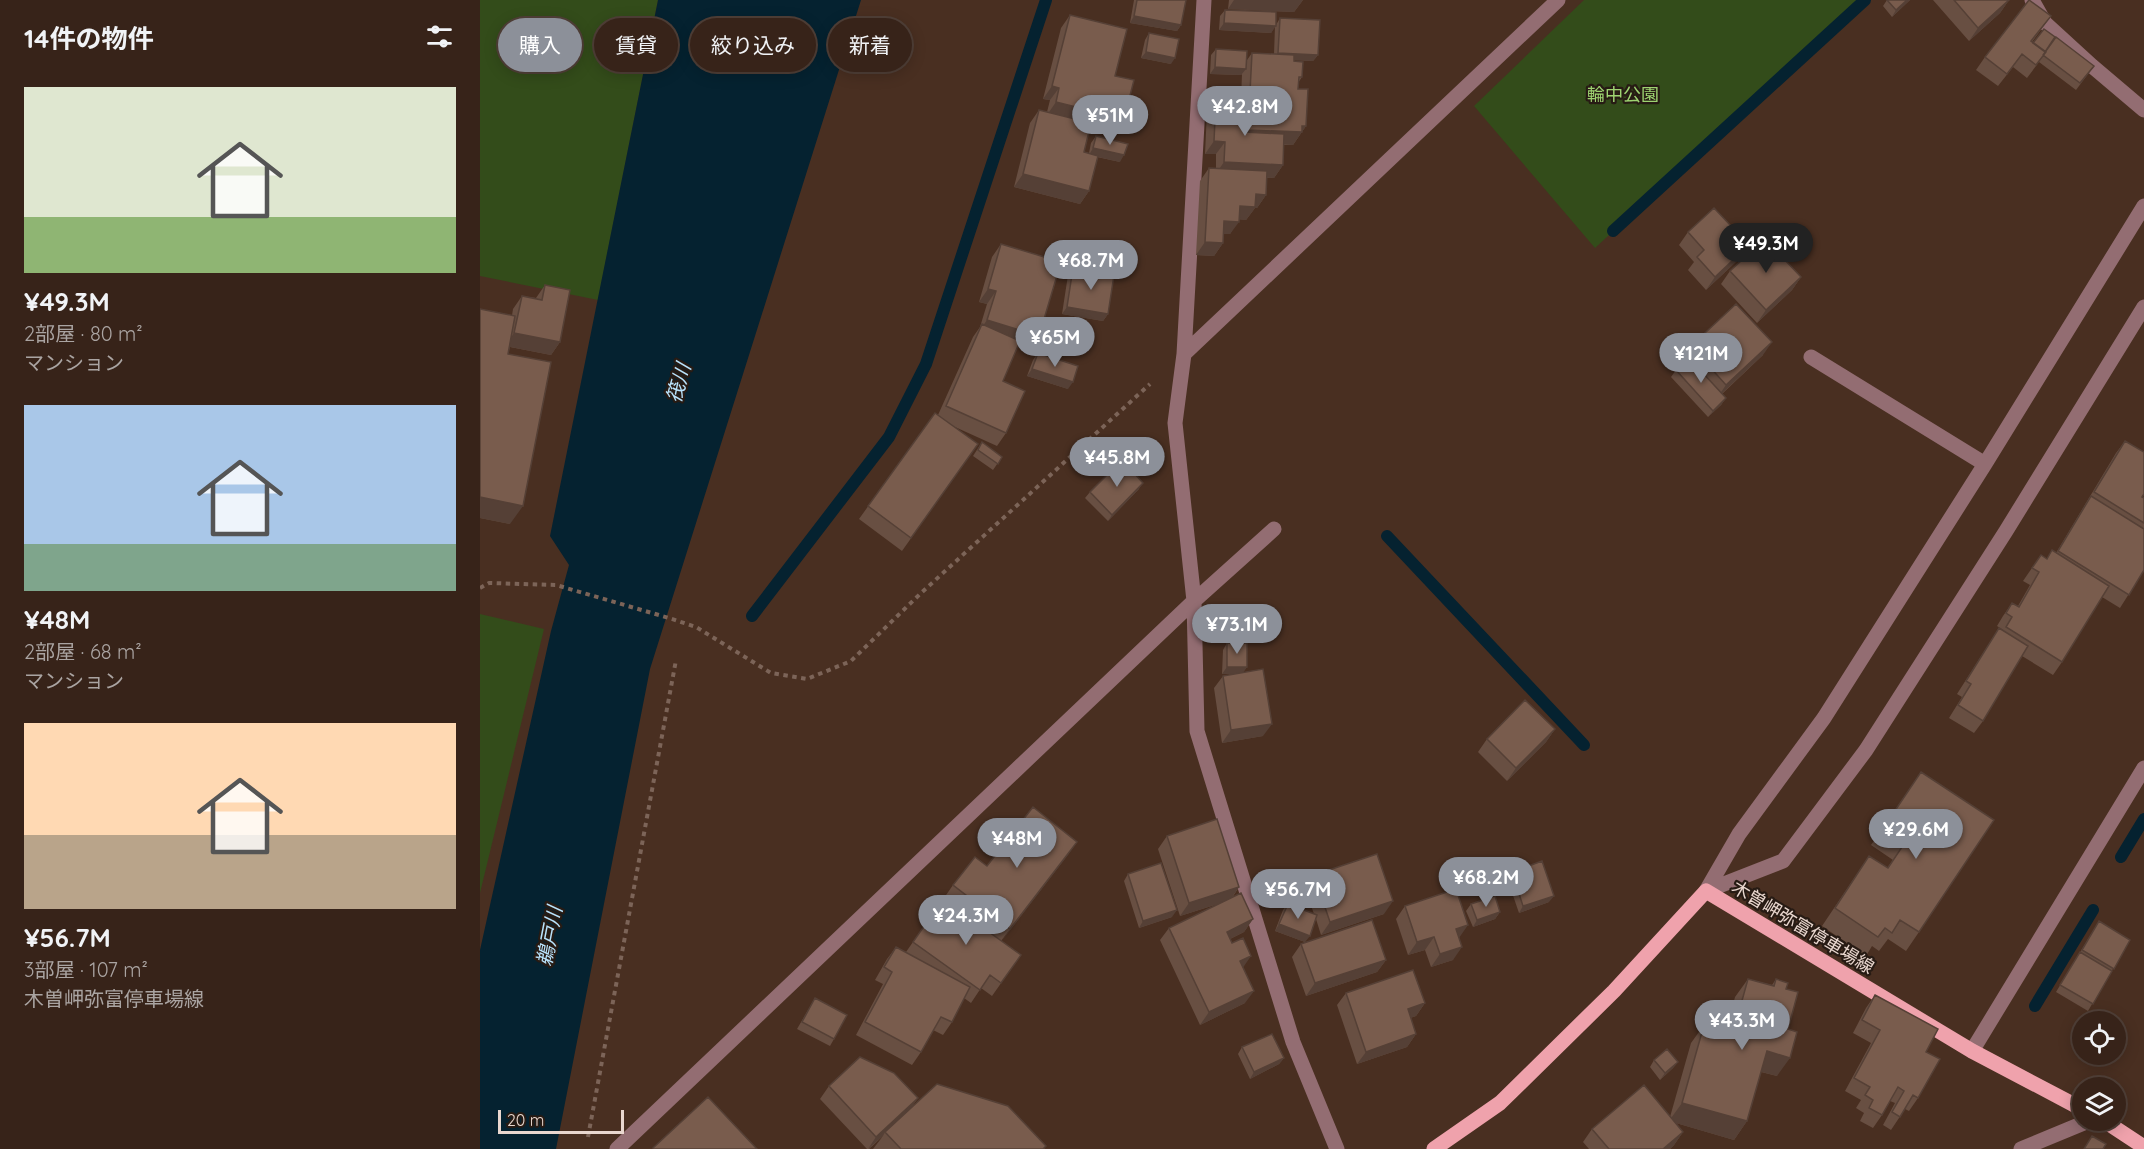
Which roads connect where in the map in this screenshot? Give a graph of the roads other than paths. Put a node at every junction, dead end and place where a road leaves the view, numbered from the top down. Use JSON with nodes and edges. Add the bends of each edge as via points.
{"nodes":[{"id":1,"x":1204,"y":0,"type":"edge"},
{"id":2,"x":1558,"y":0,"type":"edge"},
{"id":3,"x":2032,"y":0,"type":"edge"},
{"id":4,"x":2144,"y":110,"type":"edge"},
{"id":5,"x":2144,"y":206,"type":"edge"},
{"id":6,"x":2144,"y":308,"type":"edge"},
{"id":7,"x":1184,"y":354,"type":"junction"},
{"id":8,"x":1811,"y":357,"type":"dead end"},
{"id":9,"x":1985,"y":464,"type":"junction"},
{"id":10,"x":1274,"y":529,"type":"dead end"},
{"id":11,"x":1194,"y":601,"type":"junction"},
{"id":12,"x":2144,"y":768,"type":"edge"},
{"id":13,"x":1706,"y":891,"type":"junction"},
{"id":14,"x":1972,"y":1051,"type":"junction"},
{"id":15,"x":2072,"y":1104,"type":"edge"},
{"id":16,"x":2072,"y":1128,"type":"edge"},
{"id":17,"x":2120,"y":1131,"type":"edge"},
{"id":18,"x":2144,"y":1147,"type":"edge"},
{"id":19,"x":617,"y":1149,"type":"edge"},
{"id":20,"x":1337,"y":1149,"type":"edge"},
{"id":21,"x":1434,"y":1149,"type":"edge"},
{"id":22,"x":2021,"y":1149,"type":"edge"}],
"edges":[{"from":1,"to":7,"type":"street"},
{"from":2,"to":7,"type":"street"},
{"from":3,"to":4,"type":"street","via":[[2045,23]]},
{"from":5,"to":9,"type":"street"},
{"from":6,"to":13,"type":"street","via":[[2000,542],[1859,759],[1783,861]]},
{"from":7,"to":11,"type":"street","via":[[1175,423]]},
{"from":8,"to":9,"type":"street"},
{"from":9,"to":13,"type":"street","via":[[1824,718],[1739,834]]},
{"from":10,"to":11,"type":"street"},
{"from":11,"to":19,"type":"street"},
{"from":11,"to":20,"type":"street","via":[[1197,731],[1293,1042]]},
{"from":12,"to":14,"type":"street"},
{"from":13,"to":14,"type":"main road","name":"木曽岬弥富停車場線"},
{"from":13,"to":21,"type":"main road","name":"木曽岬弥富停車場線","via":[[1614,991],[1500,1103]]},
{"from":14,"to":15,"type":"main road","name":"木曽岬弥富停車場線"},
{"from":16,"to":22,"type":"street"},
{"from":17,"to":18,"type":"main road"}]}
